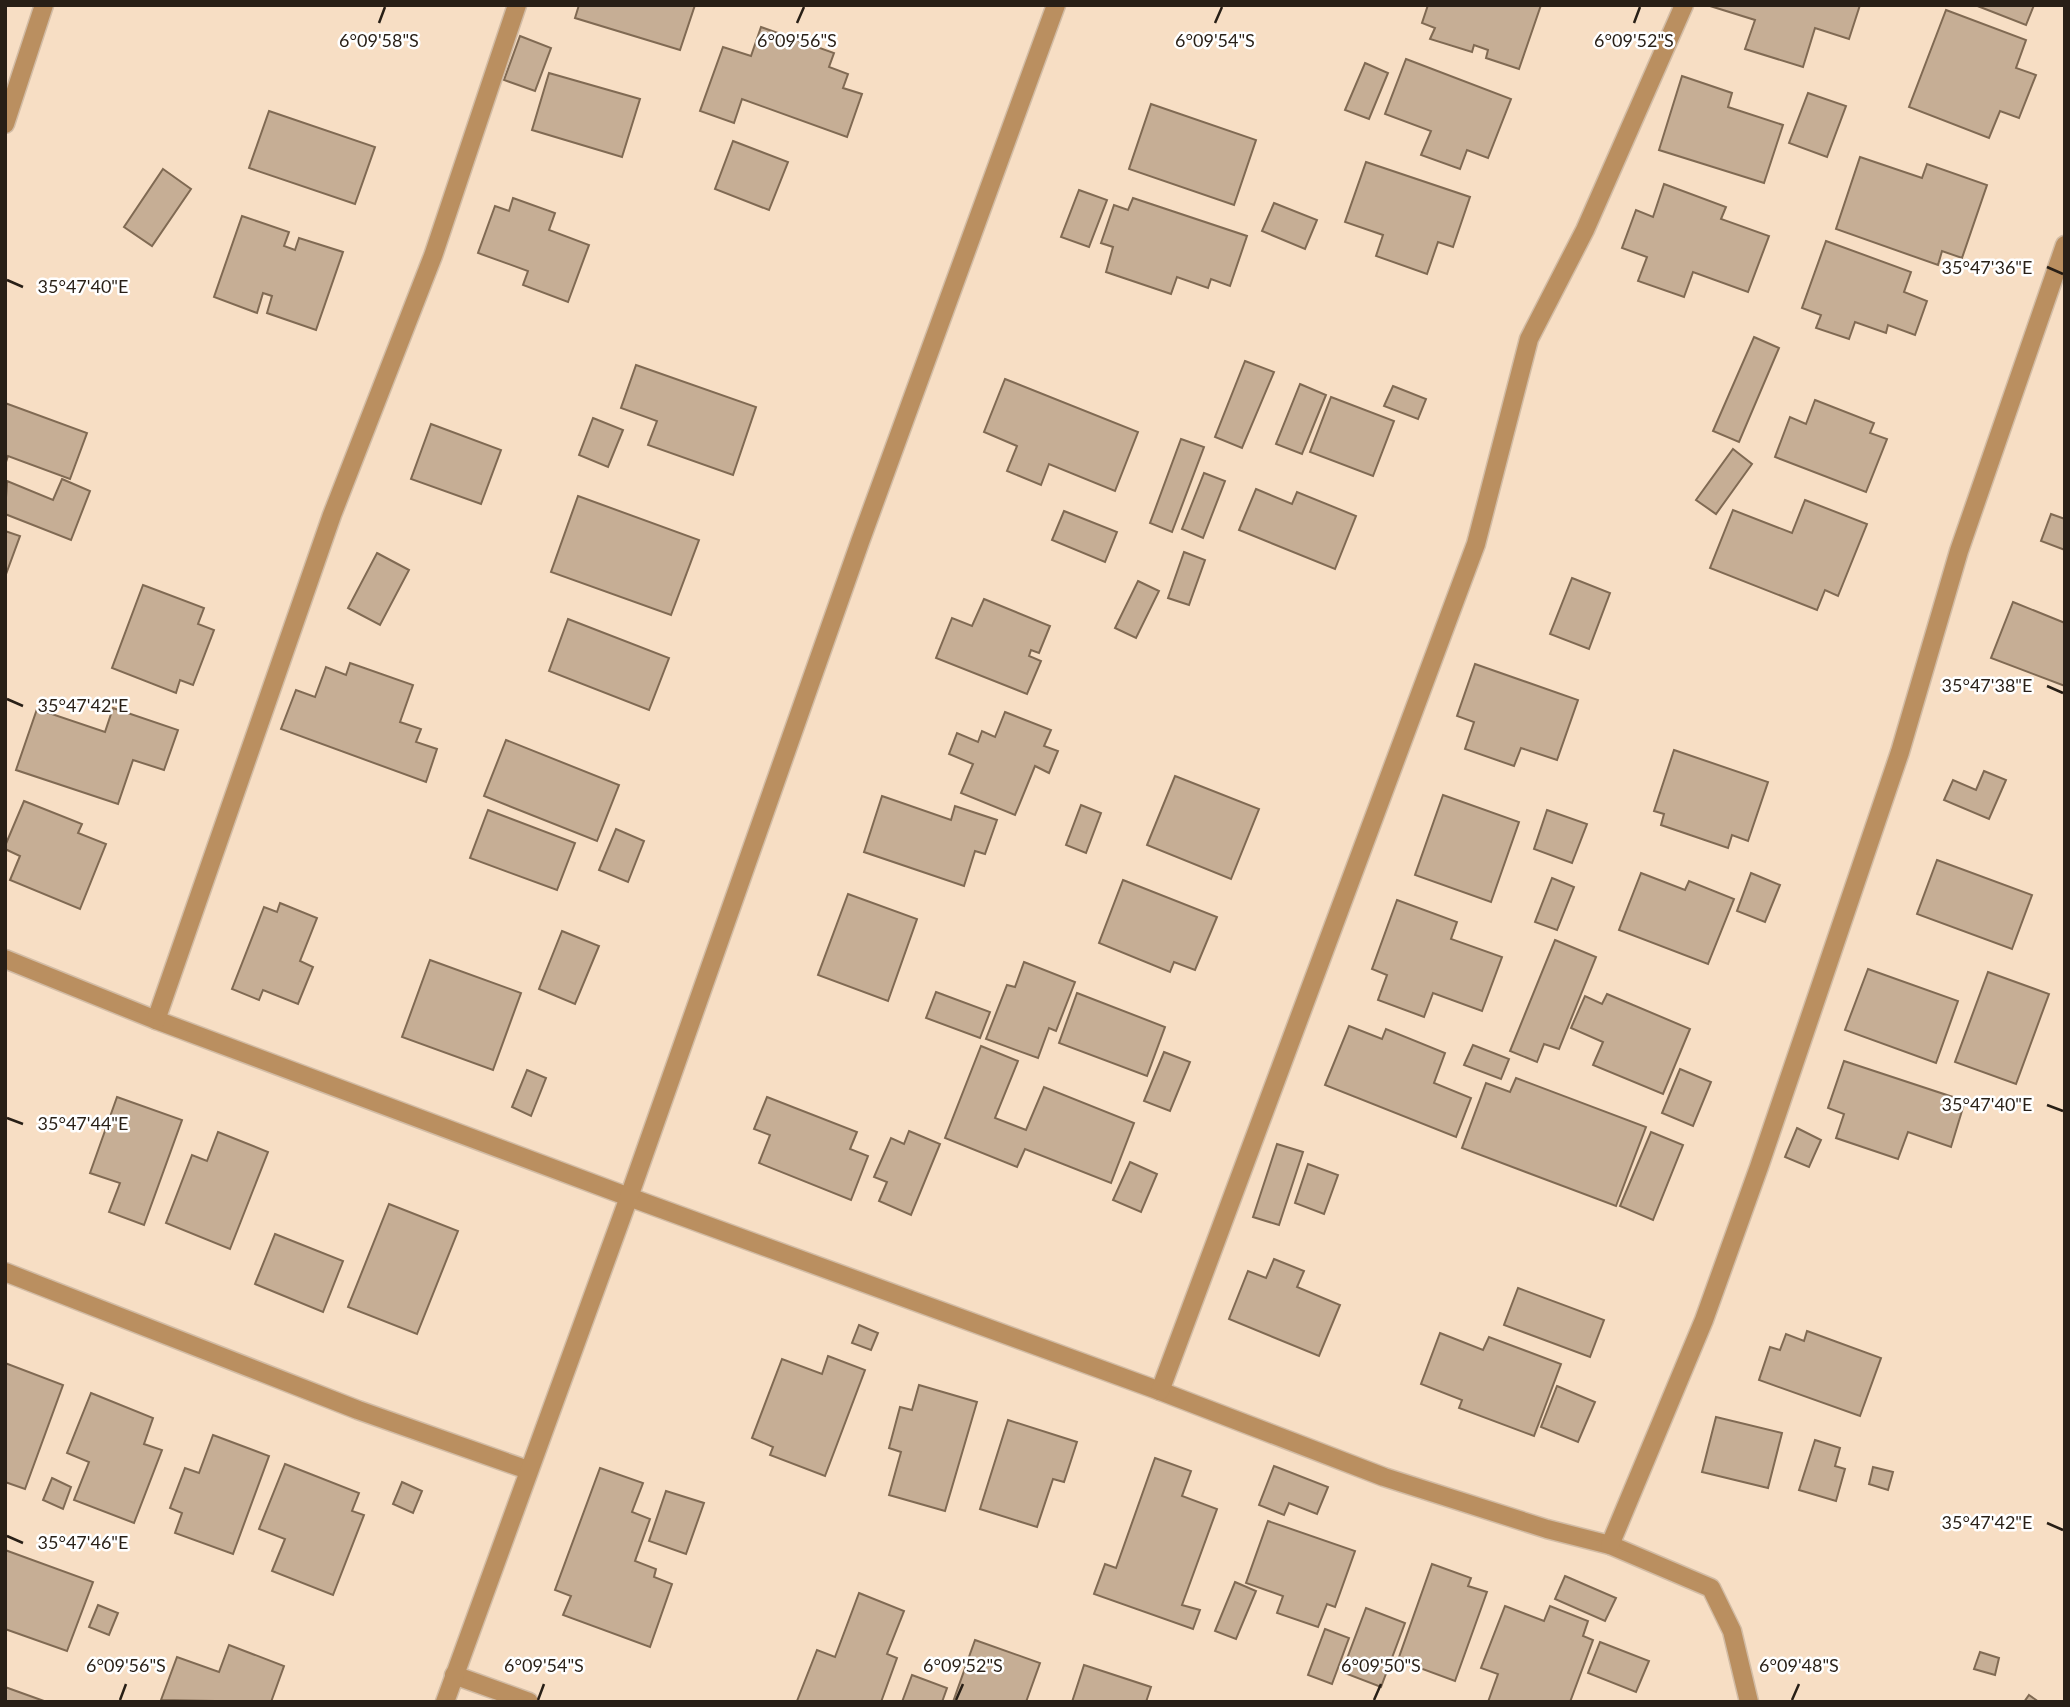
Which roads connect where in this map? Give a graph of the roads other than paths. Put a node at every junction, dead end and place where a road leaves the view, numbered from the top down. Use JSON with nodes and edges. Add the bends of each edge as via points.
{"nodes":[{"id":1,"x":44,"y":5,"type":"edge"},
{"id":2,"x":517,"y":5,"type":"edge"},
{"id":3,"x":1056,"y":5,"type":"edge"},
{"id":4,"x":1684,"y":5,"type":"edge"},
{"id":5,"x":5,"y":64,"type":"edge"},
{"id":6,"x":23,"y":70,"type":"junction"},
{"id":7,"x":5,"y":124,"type":"edge"},
{"id":8,"x":2065,"y":245,"type":"edge"},
{"id":9,"x":5,"y":960,"type":"edge"},
{"id":10,"x":156,"y":1020,"type":"junction"},
{"id":11,"x":629,"y":1197,"type":"junction"},
{"id":12,"x":5,"y":1272,"type":"edge"},
{"id":13,"x":1160,"y":1391,"type":"junction"},
{"id":14,"x":528,"y":1470,"type":"junction"},
{"id":15,"x":1610,"y":1545,"type":"junction"},
{"id":16,"x":454,"y":1675,"type":"junction"},
{"id":17,"x":445,"y":1702,"type":"edge"},
{"id":18,"x":529,"y":1702,"type":"edge"},
{"id":19,"x":1749,"y":1702,"type":"edge"}],
"edges":[{"from":1,"to":6,"type":"street"},
{"from":2,"to":10,"type":"street","via":[[433,256],[332,514]]},
{"from":3,"to":11,"type":"street"},
{"from":4,"to":13,"type":"street","via":[[1585,230],[1529,339],[1476,544]]},
{"from":5,"to":6,"type":"street"},
{"from":6,"to":7,"type":"street"},
{"from":8,"to":15,"type":"street","via":[[1959,551],[1900,752],[1759,1167],[1704,1320]]},
{"from":9,"to":10,"type":"street"},
{"from":10,"to":11,"type":"street"},
{"from":11,"to":13,"type":"street"},
{"from":11,"to":14,"type":"street"},
{"from":12,"to":14,"type":"street","via":[[358,1410]]},
{"from":13,"to":15,"type":"street","via":[[1384,1477]]},
{"from":14,"to":16,"type":"street"},
{"from":15,"to":19,"type":"street","via":[[1712,1588],[1732,1631]]},
{"from":16,"to":17,"type":"street"},
{"from":16,"to":18,"type":"street"}]}
